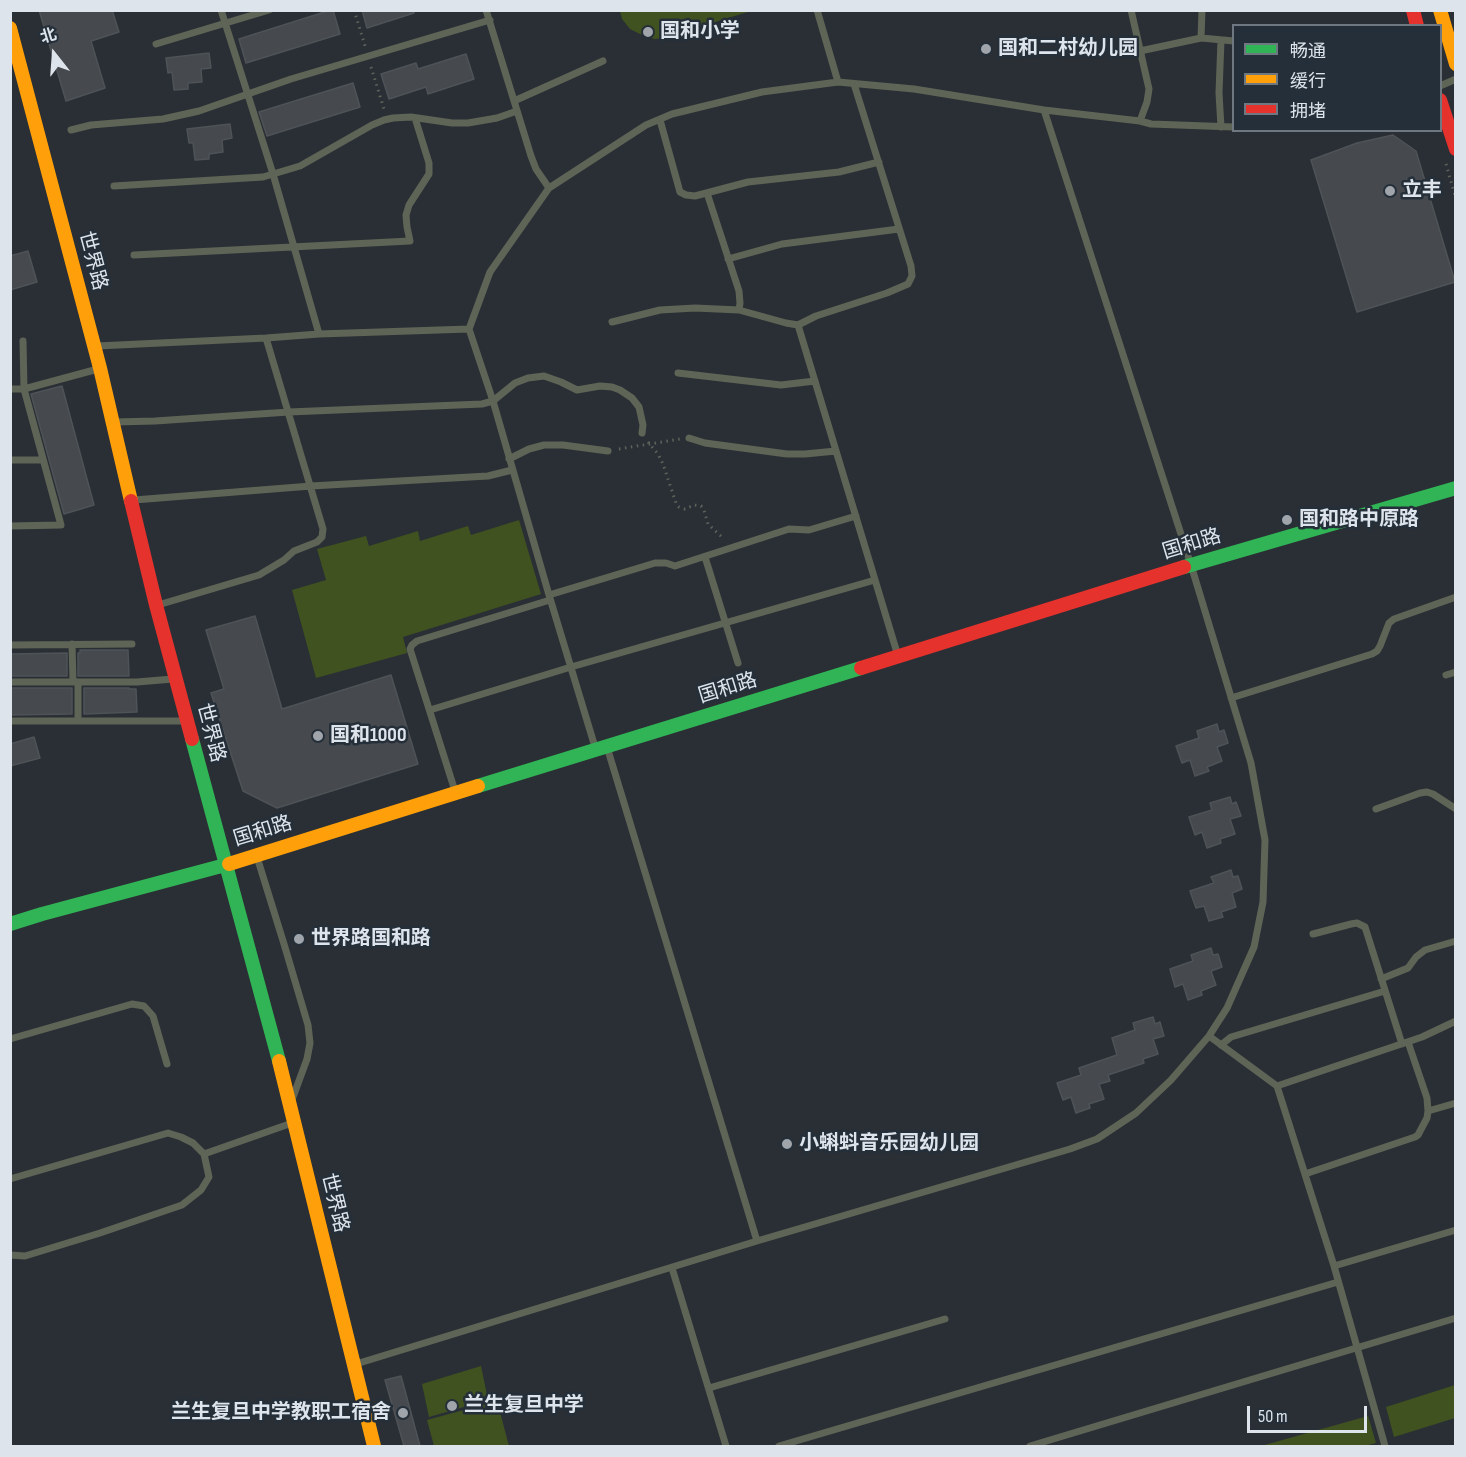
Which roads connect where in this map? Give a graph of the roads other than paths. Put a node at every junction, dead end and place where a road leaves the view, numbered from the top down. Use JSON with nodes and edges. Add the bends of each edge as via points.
{"nodes":[{"id":1,"x":221,"y":10,"type":"edge"},
{"id":2,"x":269,"y":10,"type":"edge"},
{"id":3,"x":486,"y":10,"type":"edge"},
{"id":4,"x":817,"y":10,"type":"edge"},
{"id":5,"x":1131,"y":10,"type":"edge"},
{"id":6,"x":1202,"y":10,"type":"edge"},
{"id":7,"x":1440,"y":10,"type":"edge"},
{"id":8,"x":489,"y":20,"type":"junction"},
{"id":9,"x":225,"y":24,"type":"junction"},
{"id":10,"x":10,"y":28,"type":"edge"},
{"id":11,"x":1201,"y":38,"type":"junction"},
{"id":12,"x":1221,"y":40,"type":"junction"},
{"id":13,"x":1232,"y":41,"type":"edge"},
{"id":14,"x":156,"y":45,"type":"dead end"},
{"id":15,"x":1140,"y":51,"type":"junction"},
{"id":16,"x":603,"y":61,"type":"dead end"},
{"id":17,"x":1455,"y":64,"type":"edge"},
{"id":18,"x":838,"y":82,"type":"junction"},
{"id":19,"x":854,"y":84,"type":"junction"},
{"id":20,"x":246,"y":94,"type":"junction"},
{"id":21,"x":514,"y":101,"type":"junction"},
{"id":22,"x":1442,"y":107,"type":"edge"},
{"id":23,"x":1044,"y":110,"type":"junction"},
{"id":24,"x":517,"y":111,"type":"junction"},
{"id":25,"x":415,"y":118,"type":"junction"},
{"id":26,"x":660,"y":120,"type":"junction"},
{"id":27,"x":1140,"y":122,"type":"junction"},
{"id":28,"x":1221,"y":127,"type":"junction"},
{"id":29,"x":1232,"y":127,"type":"edge"},
{"id":30,"x":71,"y":130,"type":"dead end"},
{"id":31,"x":1455,"y":149,"type":"edge"},
{"id":32,"x":879,"y":162,"type":"junction"},
{"id":33,"x":273,"y":174,"type":"junction"},
{"id":34,"x":114,"y":186,"type":"dead end"},
{"id":35,"x":549,"y":188,"type":"junction"},
{"id":36,"x":707,"y":193,"type":"junction"},
{"id":37,"x":899,"y":229,"type":"junction"},
{"id":38,"x":294,"y":247,"type":"junction"},
{"id":39,"x":134,"y":255,"type":"dead end"},
{"id":40,"x":728,"y":259,"type":"junction"},
{"id":41,"x":739,"y":310,"type":"junction"},
{"id":42,"x":612,"y":322,"type":"dead end"},
{"id":43,"x":798,"y":325,"type":"junction"},
{"id":44,"x":469,"y":329,"type":"junction"},
{"id":45,"x":319,"y":334,"type":"junction"},
{"id":46,"x":266,"y":338,"type":"junction"},
{"id":47,"x":23,"y":341,"type":"dead end"},
{"id":48,"x":94,"y":346,"type":"junction"},
{"id":49,"x":100,"y":368,"type":"junction"},
{"id":50,"x":678,"y":374,"type":"dead end"},
{"id":51,"x":815,"y":381,"type":"junction"},
{"id":52,"x":10,"y":389,"type":"edge"},
{"id":53,"x":24,"y":389,"type":"junction"},
{"id":54,"x":493,"y":401,"type":"junction"},
{"id":55,"x":289,"y":412,"type":"junction"},
{"id":56,"x":113,"y":422,"type":"junction"},
{"id":57,"x":642,"y":433,"type":"road end"},
{"id":58,"x":689,"y":438,"type":"road end"},
{"id":59,"x":608,"y":451,"type":"road end"},
{"id":60,"x":836,"y":451,"type":"junction"},
{"id":61,"x":509,"y":459,"type":"junction"},
{"id":62,"x":10,"y":460,"type":"edge"},
{"id":63,"x":43,"y":460,"type":"junction"},
{"id":64,"x":512,"y":470,"type":"junction"},
{"id":65,"x":310,"y":486,"type":"junction"},
{"id":66,"x":1455,"y":488,"type":"edge"},
{"id":67,"x":131,"y":500,"type":"junction"},
{"id":68,"x":856,"y":516,"type":"junction"},
{"id":69,"x":10,"y":525,"type":"edge"},
{"id":70,"x":705,"y":557,"type":"junction"},
{"id":71,"x":1191,"y":565,"type":"junction"},
{"id":72,"x":875,"y":580,"type":"junction"},
{"id":73,"x":1455,"y":597,"type":"edge"},
{"id":74,"x":550,"y":598,"type":"junction"},
{"id":75,"x":156,"y":605,"type":"junction"},
{"id":76,"x":725,"y":623,"type":"junction"},
{"id":77,"x":72,"y":644,"type":"junction"},
{"id":78,"x":132,"y":644,"type":"dead end"},
{"id":79,"x":10,"y":645,"type":"edge"},
{"id":80,"x":898,"y":656,"type":"junction"},
{"id":81,"x":738,"y":663,"type":"dead end"},
{"id":82,"x":571,"y":667,"type":"junction"},
{"id":83,"x":1455,"y":672,"type":"edge"},
{"id":84,"x":1446,"y":675,"type":"dead end"},
{"id":85,"x":175,"y":679,"type":"junction"},
{"id":86,"x":10,"y":682,"type":"edge"},
{"id":87,"x":75,"y":682,"type":"junction"},
{"id":88,"x":1231,"y":699,"type":"junction"},
{"id":89,"x":430,"y":710,"type":"junction"},
{"id":90,"x":10,"y":721,"type":"edge"},
{"id":91,"x":78,"y":721,"type":"junction"},
{"id":92,"x":187,"y":721,"type":"junction"},
{"id":93,"x":602,"y":749,"type":"junction"},
{"id":94,"x":456,"y":794,"type":"junction"},
{"id":95,"x":1376,"y":809,"type":"dead end"},
{"id":96,"x":1455,"y":809,"type":"edge"},
{"id":97,"x":256,"y":855,"type":"junction"},
{"id":98,"x":225,"y":864,"type":"junction"},
{"id":99,"x":10,"y":924,"type":"edge"},
{"id":100,"x":1313,"y":934,"type":"dead end"},
{"id":101,"x":1455,"y":941,"type":"edge"},
{"id":102,"x":1381,"y":979,"type":"junction"},
{"id":103,"x":1385,"y":991,"type":"junction"},
{"id":104,"x":1455,"y":1022,"type":"edge"},
{"id":105,"x":1209,"y":1036,"type":"junction"},
{"id":106,"x":10,"y":1039,"type":"edge"},
{"id":107,"x":1405,"y":1043,"type":"junction"},
{"id":108,"x":1221,"y":1045,"type":"junction"},
{"id":109,"x":167,"y":1064,"type":"dead end"},
{"id":110,"x":1277,"y":1086,"type":"junction"},
{"id":111,"x":1455,"y":1103,"type":"edge"},
{"id":112,"x":290,"y":1105,"type":"junction"},
{"id":113,"x":1428,"y":1111,"type":"junction"},
{"id":114,"x":294,"y":1123,"type":"junction"},
{"id":115,"x":204,"y":1154,"type":"junction"},
{"id":116,"x":1305,"y":1174,"type":"junction"},
{"id":117,"x":10,"y":1179,"type":"edge"},
{"id":118,"x":1455,"y":1230,"type":"edge"},
{"id":119,"x":757,"y":1241,"type":"junction"},
{"id":120,"x":10,"y":1255,"type":"edge"},
{"id":121,"x":1334,"y":1266,"type":"junction"},
{"id":122,"x":672,"y":1268,"type":"junction"},
{"id":123,"x":1338,"y":1282,"type":"junction"},
{"id":124,"x":1455,"y":1318,"type":"edge"},
{"id":125,"x":945,"y":1319,"type":"dead end"},
{"id":126,"x":1356,"y":1348,"type":"junction"},
{"id":127,"x":354,"y":1365,"type":"junction"},
{"id":128,"x":709,"y":1388,"type":"junction"},
{"id":129,"x":374,"y":1446,"type":"edge"},
{"id":130,"x":726,"y":1446,"type":"edge"},
{"id":131,"x":779,"y":1446,"type":"edge"},
{"id":132,"x":1030,"y":1446,"type":"edge"},
{"id":133,"x":1385,"y":1446,"type":"edge"}],
"edges":[{"from":1,"to":9,"type":"lane"},
{"from":2,"to":9,"type":"lane"},
{"from":3,"to":8,"type":"lane"},
{"from":4,"to":18,"type":"lane"},
{"from":5,"to":15,"type":"lane"},
{"from":6,"to":11,"type":"lane"},
{"from":7,"to":17,"type":"street"},
{"from":8,"to":20,"type":"lane"},
{"from":8,"to":21,"type":"lane"},
{"from":9,"to":14,"type":"lane"},
{"from":9,"to":20,"type":"lane"},
{"from":10,"to":48,"type":"street","name":"世界路"},
{"from":11,"to":12,"type":"lane"},
{"from":11,"to":15,"type":"lane"},
{"from":12,"to":13,"type":"lane"},
{"from":12,"to":28,"type":"lane"},
{"from":15,"to":27,"type":"lane","via":[[1149,89]]},
{"from":16,"to":21,"type":"lane"},
{"from":18,"to":19,"type":"lane"},
{"from":18,"to":26,"type":"lane","via":[[762,92]]},
{"from":19,"to":23,"type":"lane","via":[[914,89]]},
{"from":19,"to":32,"type":"lane"},
{"from":20,"to":30,"type":"lane","via":[[178,117]]},
{"from":20,"to":33,"type":"lane"},
{"from":21,"to":24,"type":"lane"},
{"from":22,"to":31,"type":"street"},
{"from":23,"to":27,"type":"lane"},
{"from":23,"to":71,"type":"lane"},
{"from":24,"to":25,"type":"lane","via":[[468,123]]},
{"from":24,"to":35,"type":"lane","via":[[536,169]]},
{"from":25,"to":33,"type":"lane","via":[[384,120],[300,166]]},
{"from":25,"to":38,"type":"lane","via":[[429,174],[408,205],[410,241]]},
{"from":26,"to":35,"type":"lane","via":[[646,125]]},
{"from":26,"to":36,"type":"lane","via":[[680,192],[695,196]]},
{"from":27,"to":28,"type":"lane"},
{"from":28,"to":29,"type":"lane"},
{"from":32,"to":36,"type":"lane","via":[[839,172],[748,182]]},
{"from":32,"to":37,"type":"lane"},
{"from":33,"to":34,"type":"lane"},
{"from":33,"to":38,"type":"lane"},
{"from":35,"to":44,"type":"lane","via":[[490,272]]},
{"from":36,"to":40,"type":"lane"},
{"from":37,"to":40,"type":"lane","via":[[782,244]]},
{"from":37,"to":43,"type":"lane","via":[[911,266],[908,284]]},
{"from":38,"to":39,"type":"lane"},
{"from":38,"to":45,"type":"lane"},
{"from":40,"to":41,"type":"lane","via":[[739,291]]},
{"from":41,"to":42,"type":"lane","via":[[660,310]]},
{"from":41,"to":43,"type":"lane"},
{"from":43,"to":51,"type":"lane"},
{"from":44,"to":45,"type":"lane"},
{"from":44,"to":54,"type":"lane"},
{"from":45,"to":46,"type":"lane"},
{"from":46,"to":48,"type":"lane"},
{"from":46,"to":55,"type":"lane"},
{"from":47,"to":53,"type":"lane"},
{"from":48,"to":49,"type":"street","name":"世界路"},
{"from":49,"to":53,"type":"lane"},
{"from":49,"to":56,"type":"street","name":"世界路"},
{"from":50,"to":51,"type":"lane","via":[[781,385]]},
{"from":51,"to":60,"type":"lane"},
{"from":52,"to":53,"type":"lane"},
{"from":53,"to":63,"type":"lane"},
{"from":54,"to":55,"type":"lane"},
{"from":54,"to":57,"type":"lane","via":[[515,383],[544,376],[577,390],[612,387],[632,398],[639,407]]},
{"from":54,"to":61,"type":"lane"},
{"from":55,"to":56,"type":"lane"},
{"from":55,"to":65,"type":"lane"},
{"from":56,"to":67,"type":"street","name":"世界路"},
{"from":58,"to":60,"type":"lane","via":[[787,454]]},
{"from":59,"to":61,"type":"lane","via":[[544,445]]},
{"from":60,"to":68,"type":"lane"},
{"from":61,"to":64,"type":"lane"},
{"from":62,"to":63,"type":"lane"},
{"from":63,"to":69,"type":"lane","via":[[61,525]]},
{"from":64,"to":65,"type":"lane","via":[[488,476]]},
{"from":64,"to":74,"type":"lane"},
{"from":65,"to":67,"type":"lane"},
{"from":65,"to":75,"type":"lane","via":[[323,529],[316,542],[294,551],[259,576]]},
{"from":66,"to":71,"type":"street","name":"国和路"},
{"from":67,"to":75,"type":"street","name":"世界路"},
{"from":68,"to":70,"type":"lane","via":[[809,530],[789,529]]},
{"from":68,"to":72,"type":"lane"},
{"from":70,"to":74,"type":"lane","via":[[675,566],[656,563]]},
{"from":70,"to":76,"type":"lane"},
{"from":71,"to":80,"type":"street","name":"国和路"},
{"from":71,"to":88,"type":"lane"},
{"from":72,"to":76,"type":"lane"},
{"from":72,"to":80,"type":"lane"},
{"from":73,"to":88,"type":"lane","via":[[1394,619],[1372,654]]},
{"from":74,"to":82,"type":"lane"},
{"from":74,"to":89,"type":"lane","via":[[412,645]]},
{"from":75,"to":85,"type":"street","name":"世界路"},
{"from":76,"to":81,"type":"lane"},
{"from":76,"to":82,"type":"lane"},
{"from":77,"to":78,"type":"lane"},
{"from":77,"to":79,"type":"lane"},
{"from":77,"to":87,"type":"lane"},
{"from":80,"to":93,"type":"street","name":"国和路"},
{"from":82,"to":89,"type":"lane"},
{"from":82,"to":93,"type":"lane"},
{"from":83,"to":84,"type":"lane"},
{"from":85,"to":87,"type":"lane"},
{"from":85,"to":92,"type":"street","name":"世界路"},
{"from":86,"to":87,"type":"lane"},
{"from":87,"to":91,"type":"lane"},
{"from":88,"to":105,"type":"lane","via":[[1251,763],[1265,840],[1263,902],[1254,947],[1227,1008]]},
{"from":89,"to":94,"type":"lane"},
{"from":90,"to":91,"type":"lane"},
{"from":91,"to":92,"type":"lane"},
{"from":92,"to":98,"type":"street","name":"世界路"},
{"from":93,"to":94,"type":"street","name":"国和路"},
{"from":93,"to":119,"type":"lane"},
{"from":94,"to":97,"type":"street","name":"国和路"},
{"from":95,"to":96,"type":"lane","via":[[1427,792]]},
{"from":97,"to":98,"type":"street","name":"国和路"},
{"from":97,"to":112,"type":"lane","via":[[308,1025],[307,1059]]},
{"from":98,"to":99,"type":"street","name":"国和路"},
{"from":98,"to":112,"type":"street","name":"世界路"},
{"from":100,"to":102,"type":"lane","via":[[1362,925],[1367,930]]},
{"from":101,"to":102,"type":"lane","via":[[1425,950],[1408,968]]},
{"from":102,"to":103,"type":"lane"},
{"from":103,"to":107,"type":"lane"},
{"from":103,"to":108,"type":"lane","via":[[1231,1037]]},
{"from":104,"to":107,"type":"lane"},
{"from":105,"to":108,"type":"lane"},
{"from":105,"to":119,"type":"lane","via":[[1136,1113],[1097,1138]]},
{"from":106,"to":109,"type":"lane","via":[[132,1004],[144,1006],[153,1016]]},
{"from":107,"to":110,"type":"lane"},
{"from":107,"to":113,"type":"lane","via":[[1427,1098]]},
{"from":108,"to":110,"type":"lane"},
{"from":110,"to":116,"type":"lane"},
{"from":111,"to":113,"type":"lane"},
{"from":112,"to":114,"type":"street","name":"世界路"},
{"from":113,"to":116,"type":"lane","via":[[1415,1137]]},
{"from":114,"to":115,"type":"lane"},
{"from":114,"to":127,"type":"street","name":"世界路"},
{"from":115,"to":117,"type":"lane","via":[[193,1143],[168,1133]]},
{"from":115,"to":120,"type":"lane","via":[[209,1177],[201,1190],[182,1205],[26,1256]]},
{"from":116,"to":121,"type":"lane"},
{"from":118,"to":121,"type":"lane"},
{"from":119,"to":122,"type":"lane"},
{"from":121,"to":123,"type":"lane"},
{"from":122,"to":127,"type":"lane"},
{"from":122,"to":128,"type":"lane"},
{"from":123,"to":126,"type":"lane"},
{"from":123,"to":131,"type":"lane"},
{"from":124,"to":126,"type":"lane"},
{"from":125,"to":128,"type":"lane"},
{"from":126,"to":132,"type":"lane"},
{"from":126,"to":133,"type":"lane"},
{"from":127,"to":129,"type":"street","name":"世界路"},
{"from":128,"to":130,"type":"lane"}]}
